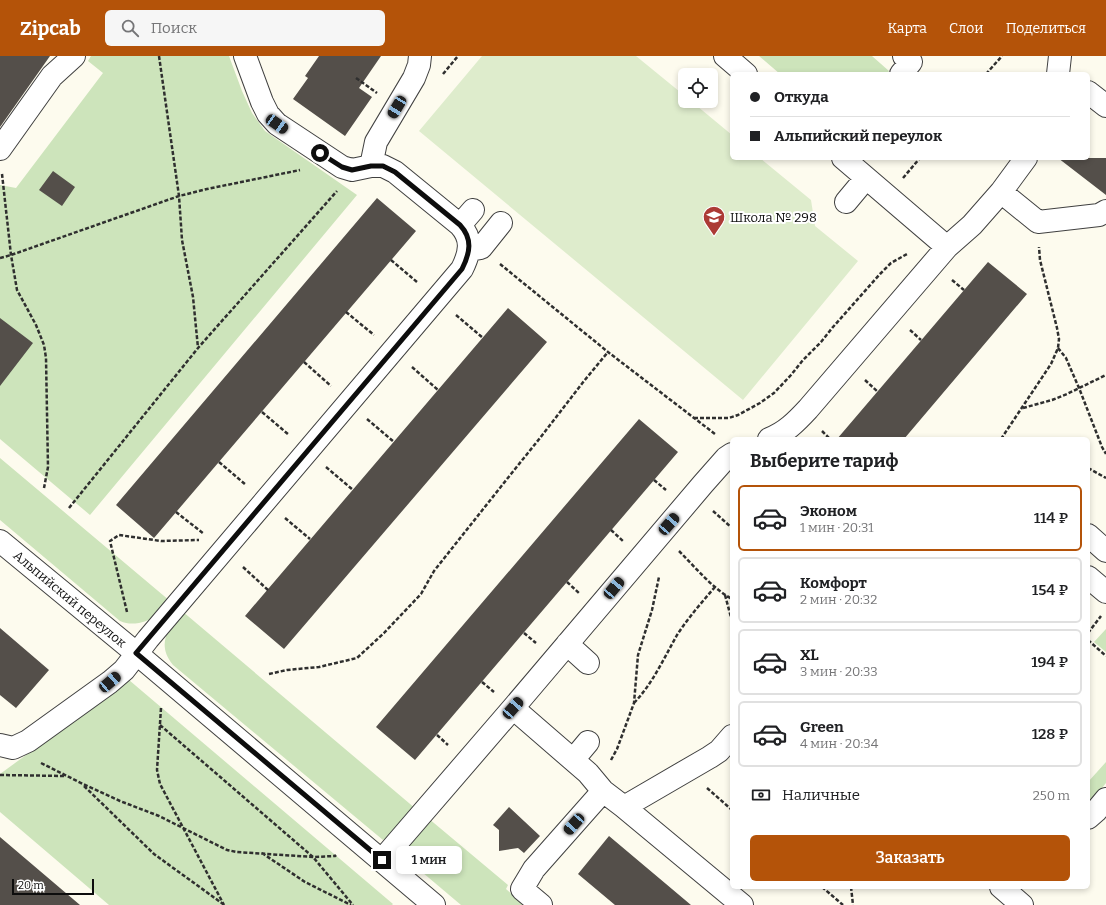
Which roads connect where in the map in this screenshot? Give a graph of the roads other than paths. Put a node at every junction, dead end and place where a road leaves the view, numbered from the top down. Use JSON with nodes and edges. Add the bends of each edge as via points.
{"nodes":[{"id":1,"x":74,"y":56,"type":"edge"},
{"id":2,"x":245,"y":56,"type":"edge"},
{"id":3,"x":420,"y":56,"type":"edge"},
{"id":4,"x":725,"y":56,"type":"edge"},
{"id":5,"x":904,"y":56,"type":"edge"},
{"id":6,"x":744,"y":72,"type":"edge"},
{"id":7,"x":903,"y":72,"type":"edge"},
{"id":8,"x":1090,"y":94,"type":"edge"},
{"id":9,"x":1106,"y":106,"type":"edge"},
{"id":10,"x":1,"y":160,"type":"edge"},
{"id":11,"x":845,"y":160,"type":"edge"},
{"id":12,"x":1024,"y":160,"type":"edge"},
{"id":13,"x":361,"y":168,"type":"junction"},
{"id":14,"x":866,"y":178,"type":"junction"},
{"id":15,"x":1000,"y":192,"type":"junction"},
{"id":16,"x":846,"y":202,"type":"dead end"},
{"id":17,"x":1106,"y":211,"type":"edge"},
{"id":18,"x":501,"y":223,"type":"dead end"},
{"id":19,"x":947,"y":247,"type":"junction"},
{"id":20,"x":475,"y":249,"type":"junction"},
{"id":21,"x":776,"y":437,"type":"edge"},
{"id":22,"x":730,"y":455,"type":"edge"},
{"id":23,"x":1090,"y":537,"type":"edge"},
{"id":24,"x":0,"y":541,"type":"edge"},
{"id":25,"x":1106,"y":551,"type":"edge"},
{"id":26,"x":567,"y":644,"type":"junction"},
{"id":27,"x":136,"y":653,"type":"junction"},
{"id":28,"x":588,"y":663,"type":"dead end"},
{"id":29,"x":513,"y":708,"type":"junction"},
{"id":30,"x":730,"y":738,"type":"edge"},
{"id":31,"x":588,"y":742,"type":"dead end"},
{"id":32,"x":6,"y":746,"type":"edge"},
{"id":33,"x":573,"y":760,"type":"junction"},
{"id":34,"x":599,"y":786,"type":"junction"},
{"id":35,"x":1106,"y":798,"type":"edge"},
{"id":36,"x":624,"y":807,"type":"junction"},
{"id":37,"x":1090,"y":816,"type":"edge"},
{"id":38,"x":382,"y":860,"type":"junction"},
{"id":39,"x":1003,"y":889,"type":"edge"},
{"id":40,"x":434,"y":905,"type":"edge"},
{"id":41,"x":541,"y":905,"type":"edge"},
{"id":42,"x":742,"y":905,"type":"edge"},
{"id":43,"x":1022,"y":905,"type":"edge"}],
"edges":[{"from":1,"to":10,"type":"street","via":[[52,76]]},
{"from":2,"to":13,"type":"street","via":[[262,102],[277,124],[342,167]]},
{"from":3,"to":13,"type":"street","via":[[414,78]]},
{"from":4,"to":6,"type":"street"},
{"from":5,"to":7,"type":"street","via":[[911,62]]},
{"from":8,"to":9,"type":"street"},
{"from":11,"to":14,"type":"street"},
{"from":12,"to":15,"type":"street"},
{"from":13,"to":20,"type":"street","via":[[383,166],[467,217],[468,240]]},
{"from":14,"to":16,"type":"street"},
{"from":14,"to":19,"type":"street"},
{"from":15,"to":17,"type":"street","via":[[1038,222],[1099,215]]},
{"from":15,"to":19,"type":"street","via":[[972,225]]},
{"from":18,"to":20,"type":"street"},
{"from":19,"to":21,"type":"street","via":[[808,409],[792,426]]},
{"from":20,"to":27,"type":"street","via":[[462,269],[266,501],[217,545]]},
{"from":22,"to":26,"type":"street"},
{"from":23,"to":25,"type":"street"},
{"from":24,"to":27,"type":"street","name":"Альпийский переулок"},
{"from":26,"to":28,"type":"street"},
{"from":26,"to":29,"type":"street"},
{"from":27,"to":32,"type":"street","via":[[124,670],[110,682],[28,741]]},
{"from":27,"to":38,"type":"street","name":"Альпийский переулок"},
{"from":29,"to":33,"type":"street"},
{"from":29,"to":38,"type":"street"},
{"from":30,"to":36,"type":"street","via":[[710,757]]},
{"from":31,"to":33,"type":"street"},
{"from":33,"to":34,"type":"street"},
{"from":34,"to":36,"type":"street"},
{"from":34,"to":41,"type":"street","via":[[534,868],[522,889]]},
{"from":35,"to":37,"type":"street"},
{"from":36,"to":42,"type":"street"},
{"from":38,"to":40,"type":"street","name":"Альпийский переулок"},
{"from":39,"to":43,"type":"street"}]}
